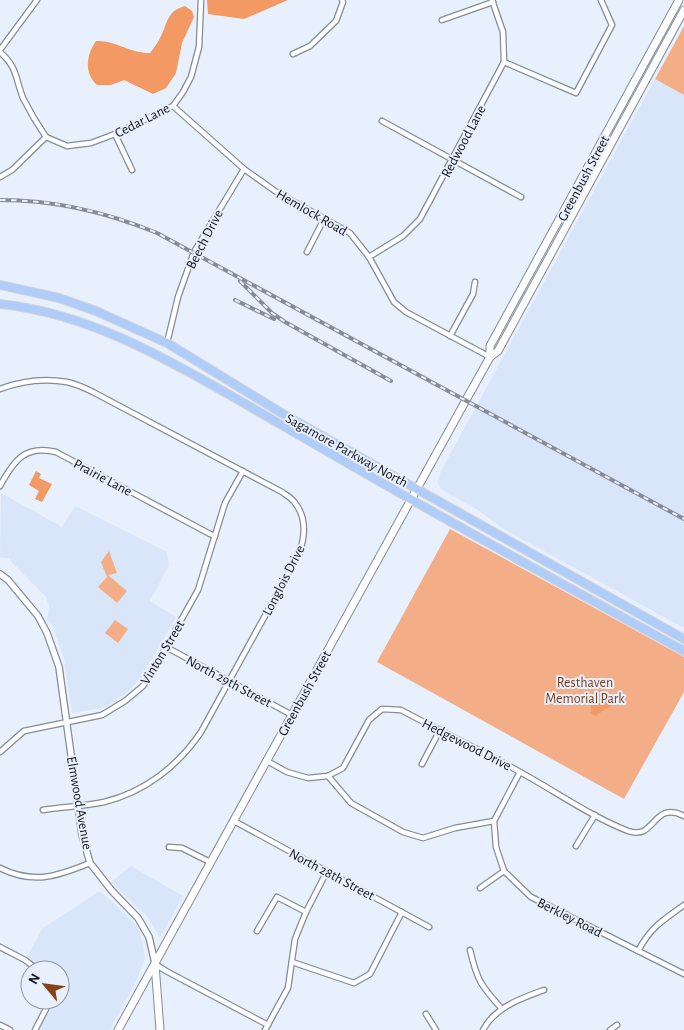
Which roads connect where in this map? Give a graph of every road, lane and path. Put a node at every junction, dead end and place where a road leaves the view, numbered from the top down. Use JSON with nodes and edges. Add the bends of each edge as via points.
{"nodes":[{"id":1,"x":37,"y":0,"type":"edge"},
{"id":2,"x":201,"y":0,"type":"edge"},
{"id":3,"x":342,"y":0,"type":"edge"},
{"id":4,"x":601,"y":0,"type":"edge"},
{"id":5,"x":679,"y":0,"type":"edge"},
{"id":6,"x":493,"y":1,"type":"edge"},
{"id":7,"x":684,"y":10,"type":"edge"},
{"id":8,"x":442,"y":20,"type":"dead end"},
{"id":9,"x":0,"y":51,"type":"edge"},
{"id":10,"x":293,"y":54,"type":"dead end"},
{"id":11,"x":504,"y":62,"type":"junction"},
{"id":12,"x":173,"y":106,"type":"junction"},
{"id":13,"x":382,"y":121,"type":"dead end"},
{"id":14,"x":115,"y":134,"type":"junction"},
{"id":15,"x":46,"y":137,"type":"junction"},
{"id":16,"x":453,"y":160,"type":"junction"},
{"id":17,"x":244,"y":169,"type":"junction"},
{"id":18,"x":132,"y":170,"type":"dead end"},
{"id":19,"x":0,"y":177,"type":"edge"},
{"id":20,"x":521,"y":198,"type":"dead end"},
{"id":21,"x":324,"y":219,"type":"junction"},
{"id":22,"x":307,"y":252,"type":"dead end"},
{"id":23,"x":369,"y":257,"type":"junction"},
{"id":24,"x":474,"y":282,"type":"dead end"},
{"id":25,"x":0,"y":285,"type":"edge"},
{"id":26,"x":0,"y":304,"type":"edge"},
{"id":27,"x":450,"y":336,"type":"junction"},
{"id":28,"x":167,"y":343,"type":"junction"},
{"id":29,"x":490,"y":356,"type":"junction"},
{"id":30,"x":0,"y":389,"type":"edge"},
{"id":31,"x":243,"y":471,"type":"junction"},
{"id":32,"x":0,"y":486,"type":"edge"},
{"id":33,"x":417,"y":490,"type":"junction"},
{"id":34,"x":412,"y":500,"type":"junction"},
{"id":35,"x":215,"y":536,"type":"junction"},
{"id":36,"x":0,"y":574,"type":"edge"},
{"id":37,"x":684,"y":639,"type":"edge"},
{"id":38,"x":166,"y":647,"type":"junction"},
{"id":39,"x":684,"y":651,"type":"edge"},
{"id":40,"x":230,"y":681,"type":"junction"},
{"id":41,"x":292,"y":715,"type":"junction"},
{"id":42,"x":66,"y":721,"type":"junction"},
{"id":43,"x":440,"y":730,"type":"junction"},
{"id":44,"x":0,"y":752,"type":"edge"},
{"id":45,"x":267,"y":761,"type":"junction"},
{"id":46,"x":422,"y":764,"type":"dead end"},
{"id":47,"x":520,"y":772,"type":"junction"},
{"id":48,"x":328,"y":776,"type":"junction"},
{"id":49,"x":78,"y":805,"type":"junction"},
{"id":50,"x":43,"y":810,"type":"dead end"},
{"id":51,"x":595,"y":814,"type":"junction"},
{"id":52,"x":684,"y":816,"type":"edge"},
{"id":53,"x":234,"y":821,"type":"junction"},
{"id":54,"x":494,"y":821,"type":"junction"},
{"id":55,"x":576,"y":846,"type":"dead end"},
{"id":56,"x":169,"y":847,"type":"dead end"},
{"id":57,"x":210,"y":862,"type":"junction"},
{"id":58,"x":90,"y":863,"type":"junction"},
{"id":59,"x":0,"y":868,"type":"edge"},
{"id":60,"x":327,"y":871,"type":"junction"},
{"id":61,"x":504,"y":871,"type":"junction"},
{"id":62,"x":480,"y":888,"type":"dead end"},
{"id":63,"x":684,"y":905,"type":"edge"},
{"id":64,"x":306,"y":912,"type":"junction"},
{"id":65,"x":402,"y":912,"type":"junction"},
{"id":66,"x":430,"y":927,"type":"dead end"},
{"id":67,"x":257,"y":931,"type":"dead end"},
{"id":68,"x":0,"y":947,"type":"edge"},
{"id":69,"x":470,"y":950,"type":"dead end"},
{"id":70,"x":638,"y":952,"type":"junction"},
{"id":71,"x":25,"y":960,"type":"edge"},
{"id":72,"x":292,"y":962,"type":"junction"},
{"id":73,"x":155,"y":964,"type":"junction"},
{"id":74,"x":684,"y":974,"type":"edge"},
{"id":75,"x":544,"y":990,"type":"dead end"},
{"id":76,"x":502,"y":1009,"type":"junction"},
{"id":77,"x":45,"y":1010,"type":"edge"},
{"id":78,"x":426,"y":1014,"type":"dead end"},
{"id":79,"x":0,"y":1025,"type":"edge"},
{"id":80,"x":268,"y":1025,"type":"junction"},
{"id":81,"x":617,"y":1025,"type":"dead end"},
{"id":82,"x":10,"y":1030,"type":"edge"},
{"id":83,"x":35,"y":1030,"type":"edge"},
{"id":84,"x":118,"y":1030,"type":"edge"},
{"id":85,"x":160,"y":1030,"type":"edge"},
{"id":86,"x":265,"y":1030,"type":"edge"},
{"id":87,"x":436,"y":1030,"type":"edge"},
{"id":88,"x":484,"y":1030,"type":"edge"},
{"id":89,"x":610,"y":1030,"type":"edge"}],
"edges":[{"from":1,"to":9,"type":"street"},
{"from":2,"to":12,"type":"street","name":"Cedar Lane","via":[[198,47],[191,77]]},
{"from":3,"to":10,"type":"street","via":[[336,21],[310,46]]},
{"from":4,"to":11,"type":"street","via":[[612,25],[576,93]]},
{"from":5,"to":29,"type":"main road","name":"Greenbush Street","via":[[490,346]]},
{"from":6,"to":8,"type":"street"},
{"from":6,"to":11,"type":"street","name":"Redwood Lane","via":[[503,32]]},
{"from":7,"to":29,"type":"main road","name":"Greenbush Street","via":[[498,351]]},
{"from":9,"to":15,"type":"street","via":[[10,61],[23,96]]},
{"from":11,"to":16,"type":"street","name":"Redwood Lane"},
{"from":12,"to":14,"type":"street","name":"Cedar Lane"},
{"from":12,"to":17,"type":"street","name":"Hemlock Road"},
{"from":13,"to":16,"type":"street"},
{"from":14,"to":15,"type":"street","name":"Cedar Lane","via":[[91,143],[67,146]]},
{"from":14,"to":18,"type":"street"},
{"from":15,"to":19,"type":"street","via":[[12,170]]},
{"from":16,"to":20,"type":"street"},
{"from":16,"to":23,"type":"street","name":"Redwood Lane","via":[[420,219],[403,236]]},
{"from":17,"to":21,"type":"street","name":"Hemlock Road"},
{"from":17,"to":28,"type":"street","name":"Beech Drive","via":[[194,252],[178,297]]},
{"from":21,"to":22,"type":"street"},
{"from":21,"to":23,"type":"street","name":"Hemlock Road","via":[[350,233]]},
{"from":23,"to":27,"type":"street","name":"Hemlock Road","via":[[394,302]]},
{"from":24,"to":27,"type":"street","via":[[473,294]]},
{"from":25,"to":28,"type":"main road","name":"Sagamore Parkway North","via":[[59,298]]},
{"from":26,"to":34,"type":"main road","name":"Sagamore Parkway North","via":[[54,314],[94,326],[144,347]]},
{"from":27,"to":29,"type":"street","name":"Hemlock Road"},
{"from":28,"to":33,"type":"main road","name":"Sagamore Parkway North"},
{"from":29,"to":33,"type":"main road","name":"Greenbush Street"},
{"from":30,"to":31,"type":"street","name":"Longlois Drive","via":[[18,382],[68,382]]},
{"from":31,"to":35,"type":"street","name":"Vinton Street","via":[[225,503]]},
{"from":31,"to":40,"type":"street","name":"Longlois Drive","via":[[295,502],[304,527],[299,554]]},
{"from":32,"to":35,"type":"street","name":"Prairie Lane","via":[[18,458],[42,449],[56,452]]},
{"from":33,"to":34,"type":"main road","name":"Greenbush Street"},
{"from":33,"to":37,"type":"main road","name":"Sagamore Parkway North"},
{"from":34,"to":39,"type":"main road","name":"Sagamore Parkway North"},
{"from":34,"to":41,"type":"main road","name":"Greenbush Street"},
{"from":35,"to":38,"type":"street","name":"Vinton Street","via":[[202,582]]},
{"from":36,"to":42,"type":"street","name":"Elmwood Avenue","via":[[38,616],[47,634],[59,667]]},
{"from":38,"to":40,"type":"street","name":"North 29th Street"},
{"from":38,"to":42,"type":"street","name":"Vinton Street","via":[[142,686],[125,701],[102,715]]},
{"from":40,"to":41,"type":"street","name":"North 29th Street"},
{"from":40,"to":49,"type":"street","name":"Longlois Drive","via":[[201,732],[174,765],[126,795]]},
{"from":41,"to":45,"type":"main road","name":"Greenbush Street"},
{"from":42,"to":44,"type":"street","name":"Vinton Street","via":[[24,732]]},
{"from":42,"to":49,"type":"street","name":"Elmwood Avenue"},
{"from":43,"to":46,"type":"street"},
{"from":43,"to":47,"type":"street","name":"Hedgewood Drive"},
{"from":43,"to":48,"type":"street","name":"Hedgewood Drive","via":[[401,710],[382,709],[369,720],[342,768]]},
{"from":45,"to":48,"type":"street","via":[[287,772],[308,778]]},
{"from":45,"to":53,"type":"main road","name":"Greenbush Street"},
{"from":47,"to":51,"type":"street","name":"Hedgewood Drive"},
{"from":47,"to":54,"type":"street"},
{"from":48,"to":54,"type":"street","via":[[351,803],[403,832],[423,838]]},
{"from":49,"to":50,"type":"street","name":"Longlois Drive"},
{"from":49,"to":58,"type":"street","name":"Elmwood Avenue"},
{"from":51,"to":52,"type":"street","name":"Hedgewood Drive","via":[[625,830],[636,832],[648,828],[666,812]]},
{"from":51,"to":55,"type":"street"},
{"from":53,"to":57,"type":"main road","name":"Greenbush Street"},
{"from":53,"to":60,"type":"street","name":"North 28th Street"},
{"from":54,"to":61,"type":"street","name":"Berkley Road","via":[[496,846]]},
{"from":56,"to":57,"type":"street","via":[[182,848]]},
{"from":57,"to":73,"type":"main road","name":"Greenbush Street"},
{"from":58,"to":59,"type":"street","via":[[51,877],[33,878]]},
{"from":58,"to":73,"type":"street","name":"Elmwood Avenue","via":[[138,918],[150,937]]},
{"from":60,"to":64,"type":"street"},
{"from":60,"to":65,"type":"street","name":"North 28th Street"},
{"from":61,"to":62,"type":"street"},
{"from":61,"to":70,"type":"street","name":"Berkley Road","via":[[531,898]]},
{"from":63,"to":70,"type":"street","via":[[653,928]]},
{"from":64,"to":67,"type":"street","via":[[277,897]]},
{"from":64,"to":72,"type":"street","via":[[295,938]]},
{"from":65,"to":66,"type":"street","name":"North 28th Street"},
{"from":65,"to":72,"type":"street","via":[[370,974],[354,983]]},
{"from":68,"to":71,"type":"street"},
{"from":69,"to":76,"type":"street","via":[[482,987]]},
{"from":70,"to":74,"type":"street","name":"Berkley Road"},
{"from":72,"to":80,"type":"street","via":[[288,988]]},
{"from":73,"to":80,"type":"street"},
{"from":73,"to":84,"type":"main road","name":"Greenbush Street"},
{"from":73,"to":85,"type":"main road","name":"Elmwood Avenue"},
{"from":75,"to":76,"type":"street"},
{"from":76,"to":88,"type":"street"},
{"from":77,"to":83,"type":"street"},
{"from":78,"to":87,"type":"street"},
{"from":79,"to":82,"type":"street"},
{"from":80,"to":86,"type":"street"},
{"from":81,"to":89,"type":"street"}]}
